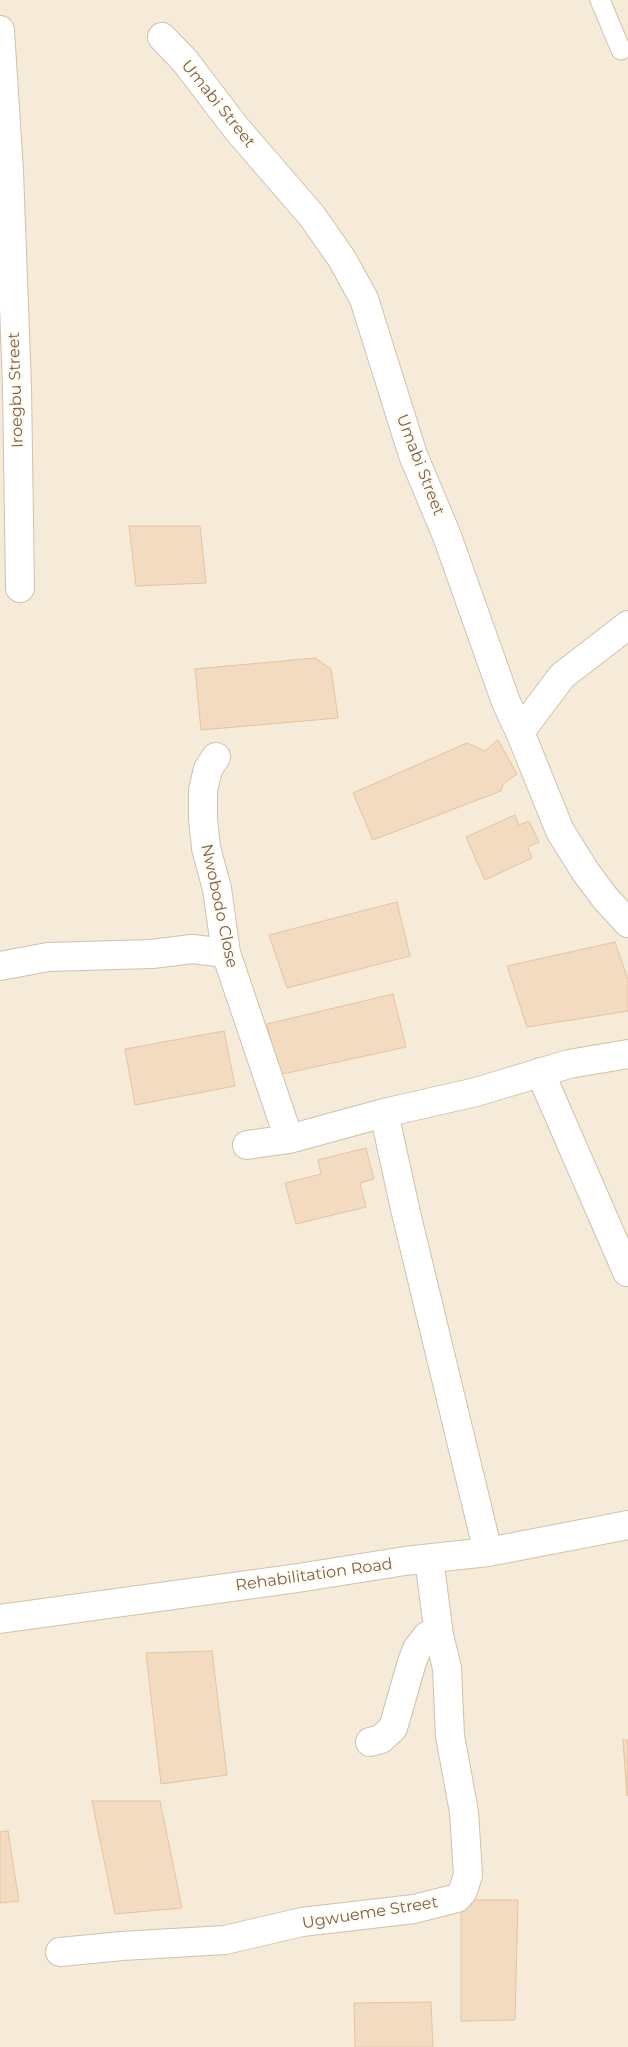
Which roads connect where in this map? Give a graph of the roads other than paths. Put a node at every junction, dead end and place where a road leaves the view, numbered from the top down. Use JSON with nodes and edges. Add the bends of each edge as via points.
{"nodes":[{"id":1,"x":600,"y":0,"type":"edge"},
{"id":2,"x":0,"y":30,"type":"edge"},
{"id":3,"x":162,"y":37,"type":"dead end"},
{"id":4,"x":621,"y":50,"type":"dead end"},
{"id":5,"x":9,"y":494,"type":"edge"},
{"id":6,"x":20,"y":588,"type":"dead end"},
{"id":7,"x":628,"y":625,"type":"edge"},
{"id":8,"x":520,"y":732,"type":"junction"},
{"id":9,"x":216,"y":756,"type":"dead end"},
{"id":10,"x":628,"y":923,"type":"edge"},
{"id":11,"x":226,"y":953,"type":"junction"},
{"id":12,"x":0,"y":966,"type":"edge"},
{"id":13,"x":628,"y":1054,"type":"edge"},
{"id":14,"x":540,"y":1072,"type":"junction"},
{"id":15,"x":384,"y":1113,"type":"junction"},
{"id":16,"x":289,"y":1139,"type":"junction"},
{"id":17,"x":246,"y":1145,"type":"dead end"},
{"id":18,"x":627,"y":1272,"type":"dead end"},
{"id":19,"x":628,"y":1526,"type":"edge"},
{"id":20,"x":488,"y":1552,"type":"junction"},
{"id":21,"x":428,"y":1559,"type":"junction"},
{"id":22,"x":0,"y":1619,"type":"edge"},
{"id":23,"x":439,"y":1635,"type":"junction"},
{"id":24,"x":370,"y":1742,"type":"dead end"},
{"id":25,"x":60,"y":1952,"type":"dead end"}],
"edges":[{"from":1,"to":4,"type":"lane"},
{"from":2,"to":5,"type":"street","name":"Iroegbu Street","via":[[17,387]]},
{"from":3,"to":8,"type":"street","name":"Umabi Street","via":[[312,216],[342,259],[364,299],[413,455],[448,536],[506,702]]},
{"from":5,"to":6,"type":"street","name":"Iroegbu Street"},
{"from":7,"to":8,"type":"street","via":[[562,676]]},
{"from":8,"to":10,"type":"street","name":"Umabi Street","via":[[560,831],[585,871]]},
{"from":9,"to":11,"type":"street","name":"Nwobodo Close","via":[[208,769],[203,790],[203,819]]},
{"from":11,"to":12,"type":"street","via":[[192,949],[152,954],[48,957]]},
{"from":11,"to":16,"type":"street","name":"Nwobodo Close"},
{"from":13,"to":14,"type":"street"},
{"from":14,"to":15,"type":"street","via":[[476,1092]]},
{"from":14,"to":18,"type":"street"},
{"from":15,"to":16,"type":"street"},
{"from":15,"to":20,"type":"street"},
{"from":16,"to":17,"type":"street"},
{"from":19,"to":20,"type":"street","name":"Rehabilitation Road"},
{"from":20,"to":21,"type":"street","name":"Rehabilitation Road"},
{"from":21,"to":22,"type":"street","name":"Rehabilitation Road"},
{"from":21,"to":23,"type":"street","name":"Ugwueme Street"},
{"from":23,"to":24,"type":"street","via":[[427,1636],[417,1649],[393,1728],[381,1739]]},
{"from":23,"to":25,"type":"street","name":"Ugwueme Street","via":[[447,1668],[450,1736],[464,1812],[468,1875],[463,1892],[457,1898],[414,1909],[302,1922],[225,1940]]}]}
